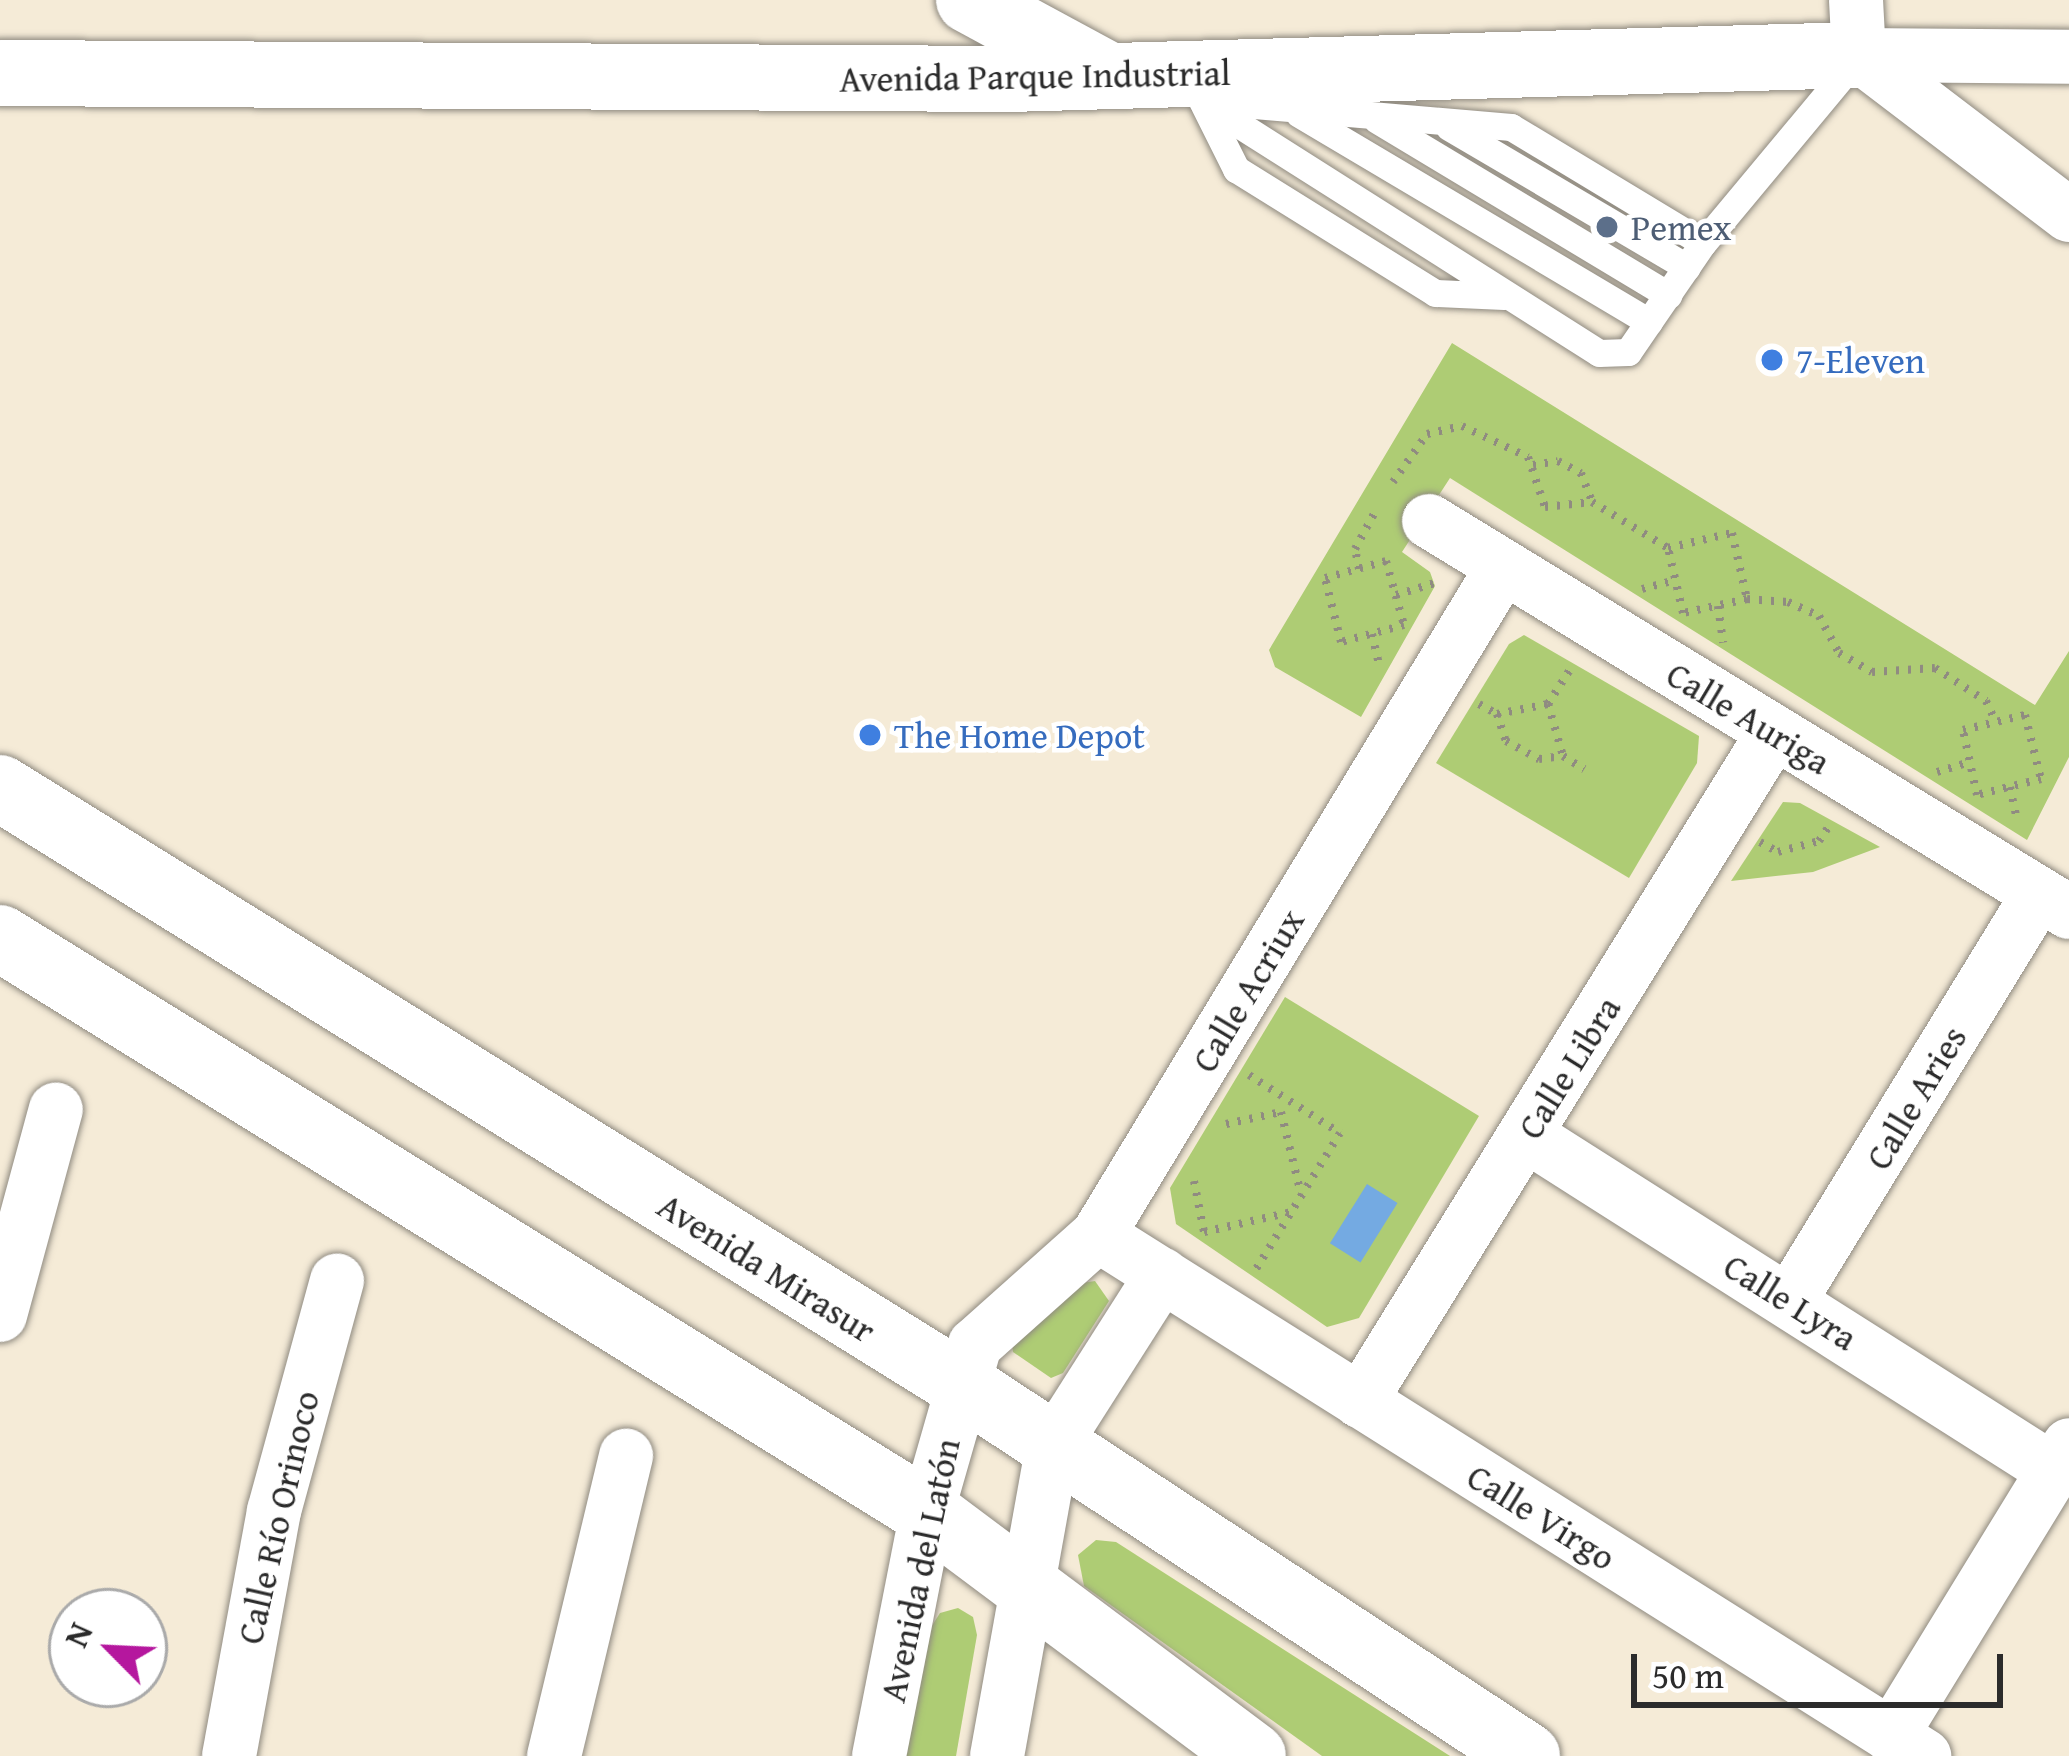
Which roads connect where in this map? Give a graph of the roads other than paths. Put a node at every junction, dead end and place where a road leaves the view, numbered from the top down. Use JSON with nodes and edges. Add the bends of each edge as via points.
{"nodes":[{"id":1,"x":968,"y":0,"type":"edge"},
{"id":2,"x":1857,"y":28,"type":"edge"},
{"id":3,"x":2069,"y":57,"type":"edge"},
{"id":4,"x":1102,"y":72,"type":"junction"},
{"id":5,"x":0,"y":73,"type":"edge"},
{"id":6,"x":1202,"y":101,"type":"junction"},
{"id":7,"x":1290,"y":108,"type":"junction"},
{"id":8,"x":1368,"y":115,"type":"junction"},
{"id":9,"x":1440,"y":122,"type":"junction"},
{"id":10,"x":2069,"y":215,"type":"edge"},
{"id":11,"x":1703,"y":243,"type":"junction"},
{"id":12,"x":1687,"y":267,"type":"junction"},
{"id":13,"x":1668,"y":295,"type":"junction"},
{"id":14,"x":1649,"y":322,"type":"junction"},
{"id":15,"x":1429,"y":521,"type":"dead end"},
{"id":16,"x":1503,"y":567,"type":"junction"},
{"id":17,"x":1774,"y":732,"type":"junction"},
{"id":18,"x":0,"y":788,"type":"edge"},
{"id":19,"x":2054,"y":903,"type":"edge"},
{"id":20,"x":0,"y":938,"type":"edge"},
{"id":21,"x":56,"y":1109,"type":"dead end"},
{"id":22,"x":1526,"y":1135,"type":"junction"},
{"id":23,"x":1098,"y":1234,"type":"junction"},
{"id":24,"x":1162,"y":1275,"type":"junction"},
{"id":25,"x":337,"y":1280,"type":"dead end"},
{"id":26,"x":1790,"y":1300,"type":"junction"},
{"id":27,"x":0,"y":1316,"type":"edge"},
{"id":28,"x":962,"y":1385,"type":"junction"},
{"id":29,"x":1360,"y":1401,"type":"junction"},
{"id":30,"x":1053,"y":1446,"type":"junction"},
{"id":31,"x":626,"y":1455,"type":"dead end"},
{"id":32,"x":2061,"y":1457,"type":"edge"},
{"id":33,"x":927,"y":1512,"type":"junction"},
{"id":34,"x":1024,"y":1582,"type":"junction"},
{"id":35,"x":1907,"y":1746,"type":"edge"},
{"id":36,"x":230,"y":1756,"type":"edge"},
{"id":37,"x":554,"y":1756,"type":"edge"},
{"id":38,"x":879,"y":1756,"type":"edge"},
{"id":39,"x":997,"y":1756,"type":"edge"},
{"id":40,"x":1253,"y":1756,"type":"edge"},
{"id":41,"x":1527,"y":1756,"type":"edge"}],
"edges":[{"from":1,"to":4,"type":"street"},
{"from":2,"to":3,"type":"street","name":"Avenida Parque Industrial"},
{"from":2,"to":4,"type":"street","name":"Avenida Parque Industrial"},
{"from":2,"to":10,"type":"street"},
{"from":2,"to":11,"type":"lane"},
{"from":4,"to":5,"type":"street","name":"Avenida Parque Industrial","via":[[733,80]]},
{"from":4,"to":6,"type":"lane"},
{"from":6,"to":7,"type":"lane"},
{"from":6,"to":14,"type":"lane","via":[[1599,353],[1628,352]]},
{"from":7,"to":8,"type":"lane"},
{"from":7,"to":14,"type":"lane"},
{"from":8,"to":9,"type":"lane"},
{"from":8,"to":13,"type":"lane"},
{"from":9,"to":11,"type":"lane","via":[[1511,128]]},
{"from":9,"to":12,"type":"lane"},
{"from":11,"to":12,"type":"lane"},
{"from":12,"to":13,"type":"lane"},
{"from":13,"to":14,"type":"lane"},
{"from":15,"to":16,"type":"street","name":"Calle Auriga"},
{"from":16,"to":17,"type":"street","name":"Calle Auriga"},
{"from":16,"to":23,"type":"street","name":"Calle Acriux"},
{"from":17,"to":19,"type":"street","name":"Calle Auriga"},
{"from":17,"to":22,"type":"street","name":"Calle Libra"},
{"from":18,"to":28,"type":"street","name":"Avenida Mirasur"},
{"from":19,"to":26,"type":"street","name":"Calle Aries"},
{"from":20,"to":33,"type":"street"},
{"from":21,"to":27,"type":"street"},
{"from":22,"to":26,"type":"street","name":"Calle Lyra"},
{"from":22,"to":29,"type":"street","name":"Calle Libra"},
{"from":23,"to":24,"type":"street","name":"Calle Virgo"},
{"from":23,"to":28,"type":"street","name":"Calle Acriux","via":[[975,1345]]},
{"from":24,"to":29,"type":"street","name":"Calle Virgo"},
{"from":24,"to":30,"type":"street"},
{"from":25,"to":36,"type":"street","name":"Calle Río Orinoco","via":[[274,1511]]},
{"from":26,"to":32,"type":"street","name":"Calle Lyra"},
{"from":28,"to":30,"type":"street","name":"Avenida Mirasur"},
{"from":28,"to":33,"type":"street","name":"Avenida del Latón"},
{"from":29,"to":35,"type":"street","name":"Calle Virgo"},
{"from":30,"to":34,"type":"street"},
{"from":30,"to":41,"type":"street","name":"Avenida Mirasur"},
{"from":31,"to":37,"type":"street"},
{"from":32,"to":35,"type":"street"},
{"from":33,"to":34,"type":"street"},
{"from":33,"to":38,"type":"street","name":"Avenida del Latón"},
{"from":34,"to":39,"type":"street"},
{"from":34,"to":40,"type":"street"}]}
